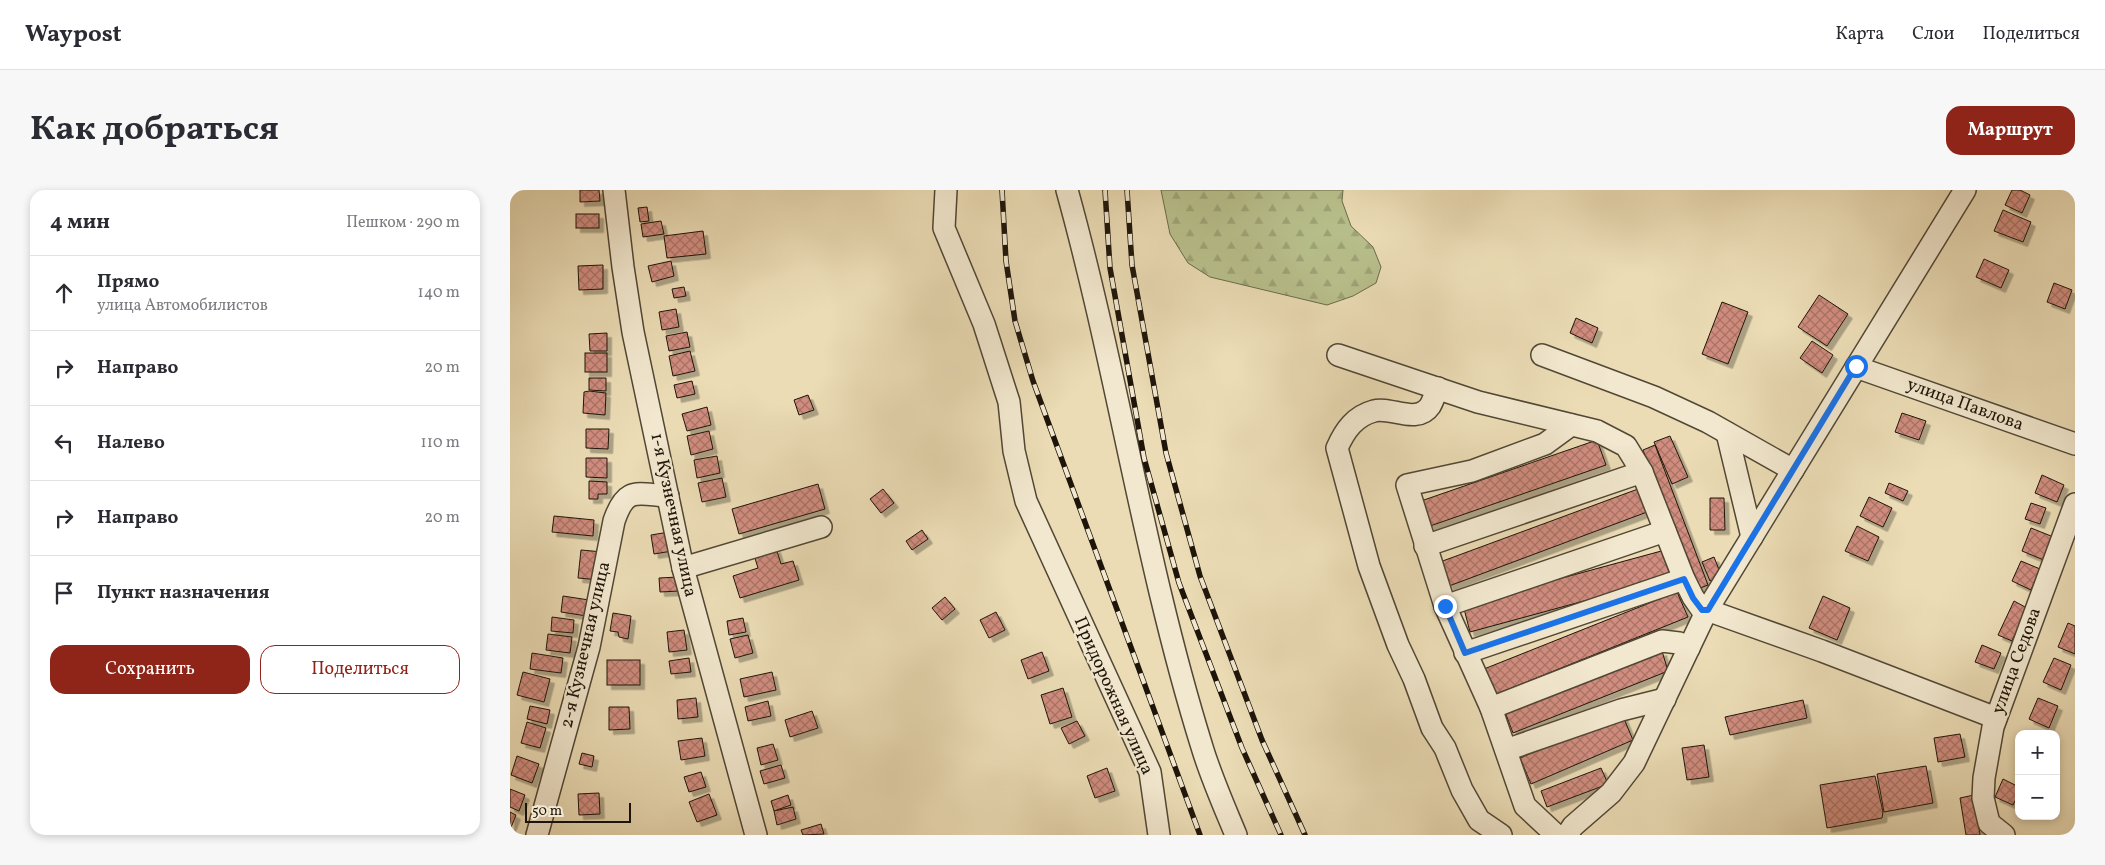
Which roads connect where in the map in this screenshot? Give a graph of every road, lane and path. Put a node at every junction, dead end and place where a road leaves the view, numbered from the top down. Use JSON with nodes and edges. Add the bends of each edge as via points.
{"nodes":[{"id":1,"x":614,"y":190,"type":"edge"},
{"id":2,"x":946,"y":190,"type":"edge"},
{"id":3,"x":1067,"y":190,"type":"edge"},
{"id":4,"x":1965,"y":190,"type":"edge"},
{"id":5,"x":1338,"y":355,"type":"dead end"},
{"id":6,"x":1542,"y":356,"type":"dead end"},
{"id":7,"x":1856,"y":366,"type":"junction"},
{"id":8,"x":1438,"y":388,"type":"junction"},
{"id":9,"x":1571,"y":426,"type":"junction"},
{"id":10,"x":1727,"y":433,"type":"junction"},
{"id":11,"x":2075,"y":444,"type":"edge"},
{"id":12,"x":1793,"y":470,"type":"junction"},
{"id":13,"x":1642,"y":472,"type":"junction"},
{"id":14,"x":668,"y":496,"type":"junction"},
{"id":15,"x":2075,"y":504,"type":"edge"},
{"id":16,"x":821,"y":527,"type":"dead end"},
{"id":17,"x":1665,"y":531,"type":"junction"},
{"id":18,"x":1752,"y":537,"type":"junction"},
{"id":19,"x":1425,"y":546,"type":"junction"},
{"id":20,"x":683,"y":568,"type":"junction"},
{"id":21,"x":1684,"y":579,"type":"junction"},
{"id":22,"x":1445,"y":606,"type":"junction"},
{"id":23,"x":1708,"y":610,"type":"junction"},
{"id":24,"x":1689,"y":648,"type":"junction"},
{"id":25,"x":1465,"y":653,"type":"junction"},
{"id":26,"x":1665,"y":699,"type":"junction"},
{"id":27,"x":1491,"y":708,"type":"junction"},
{"id":28,"x":1996,"y":718,"type":"junction"},
{"id":29,"x":1506,"y":750,"type":"junction"},
{"id":30,"x":1996,"y":829,"type":"edge"},
{"id":31,"x":537,"y":835,"type":"edge"},
{"id":32,"x":756,"y":835,"type":"edge"},
{"id":33,"x":1159,"y":835,"type":"edge"},
{"id":34,"x":1236,"y":835,"type":"edge"},
{"id":35,"x":1501,"y":835,"type":"edge"},
{"id":36,"x":1556,"y":835,"type":"edge"},
{"id":37,"x":1567,"y":835,"type":"edge"}],
"edges":[{"from":1,"to":14,"type":"street","name":"1-я Кузнечная улица","via":[[634,332]]},
{"from":2,"to":33,"type":"street","name":"Придорожная улица","via":[[944,228],[984,324],[1009,402],[1014,451],[1026,501],[1150,772]]},
{"from":3,"to":34,"type":"street","via":[[1088,266],[1138,504],[1181,671],[1202,748]]},
{"from":4,"to":7,"type":"street"},
{"from":5,"to":8,"type":"street"},
{"from":6,"to":10,"type":"street","via":[[1654,397]]},
{"from":7,"to":11,"type":"street","name":"улица Павлова"},
{"from":7,"to":12,"type":"street"},
{"from":8,"to":9,"type":"street"},
{"from":8,"to":35,"type":"street","via":[[1430,407],[1419,414],[1376,410],[1354,421],[1337,448],[1369,566],[1432,728],[1479,820]]},
{"from":9,"to":13,"type":"street","via":[[1597,431],[1626,446]]},
{"from":9,"to":19,"type":"street","via":[[1545,444],[1472,471],[1407,485]]},
{"from":10,"to":12,"type":"street"},
{"from":10,"to":18,"type":"street"},
{"from":12,"to":18,"type":"street"},
{"from":13,"to":17,"type":"street"},
{"from":13,"to":19,"type":"street"},
{"from":14,"to":20,"type":"street","name":"1-я Кузнечная улица"},
{"from":14,"to":31,"type":"street","name":"2-я Кузнечная улица","via":[[634,494],[620,504],[589,647]]},
{"from":15,"to":28,"type":"street","name":"улица Седова"},
{"from":16,"to":20,"type":"street"},
{"from":17,"to":21,"type":"street"},
{"from":17,"to":22,"type":"street"},
{"from":18,"to":23,"type":"street"},
{"from":19,"to":22,"type":"street"},
{"from":20,"to":32,"type":"street","name":"1-я Кузнечная улица"},
{"from":21,"to":23,"type":"street","via":[[1702,610]]},
{"from":21,"to":25,"type":"street"},
{"from":22,"to":25,"type":"street"},
{"from":23,"to":24,"type":"street"},
{"from":23,"to":28,"type":"street"},
{"from":24,"to":26,"type":"street"},
{"from":24,"to":27,"type":"street","via":[[1662,641]]},
{"from":25,"to":27,"type":"street"},
{"from":26,"to":29,"type":"street","via":[[1621,710]]},
{"from":26,"to":37,"type":"street","via":[[1634,763],[1611,793]]},
{"from":27,"to":29,"type":"street"},
{"from":28,"to":30,"type":"street","name":"улица Седова","via":[[1983,798]]},
{"from":29,"to":36,"type":"street","via":[[1525,806]]}]}
